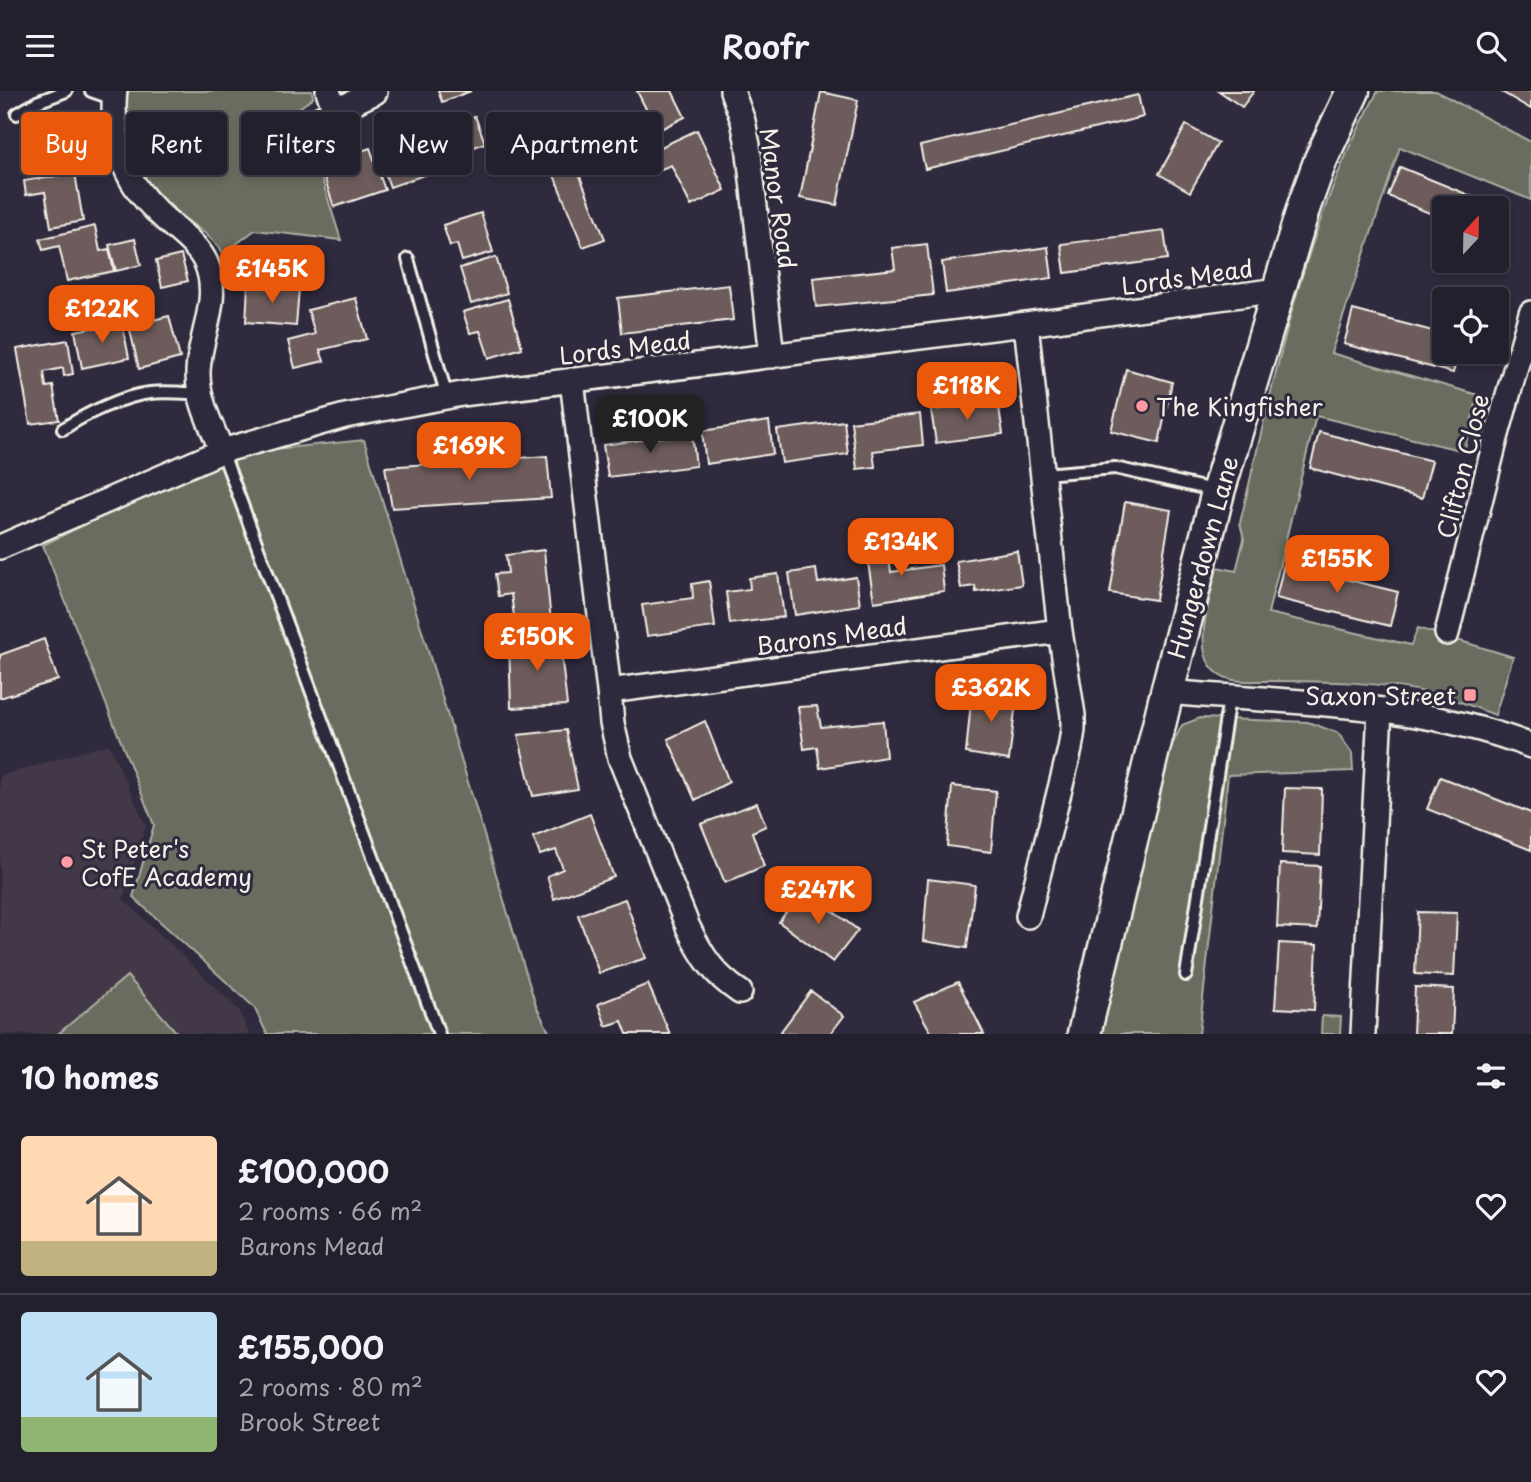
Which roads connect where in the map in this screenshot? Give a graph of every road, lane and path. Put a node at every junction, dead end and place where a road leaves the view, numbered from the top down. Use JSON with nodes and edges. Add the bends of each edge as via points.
{"nodes":[{"id":1,"x":66,"y":91,"type":"edge"},
{"id":2,"x":91,"y":91,"type":"edge"},
{"id":3,"x":732,"y":91,"type":"edge"},
{"id":4,"x":1353,"y":91,"type":"edge"},
{"id":5,"x":374,"y":92,"type":"edge"},
{"id":6,"x":114,"y":95,"type":"edge"},
{"id":7,"x":331,"y":101,"type":"edge"},
{"id":8,"x":17,"y":114,"type":"dead end"},
{"id":9,"x":408,"y":259,"type":"dead end"},
{"id":10,"x":1278,"y":290,"type":"junction"},
{"id":11,"x":1531,"y":313,"type":"edge"},
{"id":12,"x":1026,"y":324,"type":"junction"},
{"id":13,"x":772,"y":356,"type":"junction"},
{"id":14,"x":572,"y":380,"type":"junction"},
{"id":15,"x":200,"y":394,"type":"junction"},
{"id":16,"x":447,"y":397,"type":"junction"},
{"id":17,"x":63,"y":429,"type":"dead end"},
{"id":18,"x":222,"y":451,"type":"junction"},
{"id":19,"x":1044,"y":474,"type":"junction"},
{"id":20,"x":1218,"y":492,"type":"junction"},
{"id":21,"x":0,"y":547,"type":"edge"},
{"id":22,"x":1060,"y":631,"type":"junction"},
{"id":23,"x":1447,"y":633,"type":"dead end"},
{"id":24,"x":609,"y":691,"type":"junction"},
{"id":25,"x":1167,"y":692,"type":"junction"},
{"id":26,"x":1229,"y":698,"type":"junction"},
{"id":27,"x":1380,"y":710,"type":"junction"},
{"id":28,"x":1531,"y":746,"type":"edge"},
{"id":29,"x":1028,"y":916,"type":"dead end"},
{"id":30,"x":1186,"y":975,"type":"dead end"},
{"id":31,"x":741,"y":991,"type":"dead end"},
{"id":32,"x":439,"y":1034,"type":"edge"},
{"id":33,"x":1084,"y":1034,"type":"edge"},
{"id":34,"x":1363,"y":1034,"type":"edge"}],
"edges":[{"from":1,"to":8,"type":"lane"},
{"from":2,"to":6,"type":"lane"},
{"from":3,"to":13,"type":"street","name":"Manor Road","via":[[748,145]]},
{"from":4,"to":10,"type":"main road","name":"Hungerdown Lane","via":[[1321,159]]},
{"from":5,"to":7,"type":"street"},
{"from":6,"to":15,"type":"street","via":[[120,156],[130,179],[147,203],[199,251],[208,270],[211,303],[199,365]]},
{"from":9,"to":16,"type":"lane"},
{"from":10,"to":12,"type":"street","name":"Lords Mead"},
{"from":10,"to":20,"type":"main road","name":"Hungerdown Lane"},
{"from":11,"to":23,"type":"street","name":"Clifton Close"},
{"from":12,"to":13,"type":"street","name":"Lords Mead"},
{"from":12,"to":19,"type":"street"},
{"from":13,"to":14,"type":"street","name":"Lords Mead"},
{"from":14,"to":16,"type":"street","name":"Lords Mead"},
{"from":14,"to":24,"type":"street"},
{"from":15,"to":17,"type":"lane","via":[[132,397]]},
{"from":15,"to":18,"type":"street"},
{"from":16,"to":18,"type":"street","name":"Lords Mead","via":[[345,416]]},
{"from":18,"to":21,"type":"street","name":"Lords Mead"},
{"from":18,"to":32,"type":"lane"},
{"from":19,"to":20,"type":"lane","via":[[1115,468]]},
{"from":19,"to":22,"type":"street"},
{"from":20,"to":25,"type":"main road","name":"Hungerdown Lane"},
{"from":22,"to":24,"type":"street","name":"Barons Mead"},
{"from":22,"to":29,"type":"street","via":[[1073,730]]},
{"from":24,"to":31,"type":"street","via":[[620,758],[688,927],[709,964]]},
{"from":25,"to":26,"type":"street"},
{"from":25,"to":33,"type":"main road","name":"Hungerdown Lane"},
{"from":26,"to":27,"type":"street"},
{"from":26,"to":30,"type":"lane"},
{"from":27,"to":28,"type":"street","via":[[1440,719]]},
{"from":27,"to":34,"type":"street"}]}
